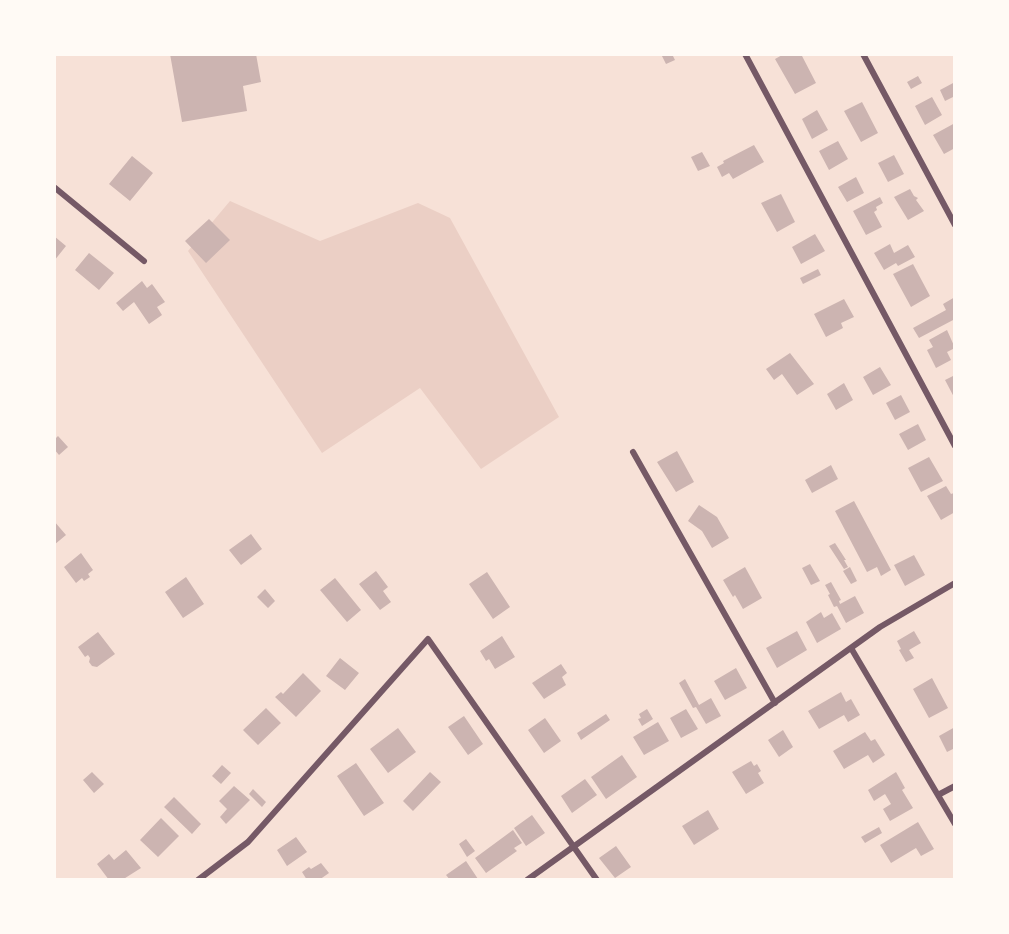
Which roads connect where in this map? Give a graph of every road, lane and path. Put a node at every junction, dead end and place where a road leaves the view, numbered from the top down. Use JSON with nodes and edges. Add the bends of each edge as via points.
{"nodes":[{"id":1,"x":745,"y":54,"type":"edge"},
{"id":2,"x":863,"y":54,"type":"edge"},
{"id":3,"x":54,"y":187,"type":"edge"},
{"id":4,"x":955,"y":225,"type":"edge"},
{"id":5,"x":144,"y":261,"type":"dead end"},
{"id":6,"x":955,"y":446,"type":"edge"},
{"id":7,"x":633,"y":452,"type":"dead end"},
{"id":8,"x":955,"y":583,"type":"edge"},
{"id":9,"x":851,"y":648,"type":"junction"},
{"id":10,"x":775,"y":703,"type":"junction"},
{"id":11,"x":955,"y":786,"type":"edge"},
{"id":12,"x":938,"y":795,"type":"junction"},
{"id":13,"x":955,"y":825,"type":"edge"},
{"id":14,"x":574,"y":847,"type":"junction"},
{"id":15,"x":198,"y":880,"type":"edge"},
{"id":16,"x":527,"y":880,"type":"edge"},
{"id":17,"x":597,"y":880,"type":"edge"}],
"edges":[{"from":1,"to":6,"type":"street"},
{"from":2,"to":4,"type":"street"},
{"from":3,"to":5,"type":"street"},
{"from":7,"to":10,"type":"street"},
{"from":8,"to":9,"type":"street"},
{"from":9,"to":10,"type":"street"},
{"from":9,"to":12,"type":"street"},
{"from":10,"to":14,"type":"street"},
{"from":11,"to":12,"type":"street"},
{"from":12,"to":13,"type":"street"},
{"from":14,"to":15,"type":"street","via":[[428,639],[248,842]]},
{"from":14,"to":16,"type":"street"},
{"from":14,"to":17,"type":"street"}]}
